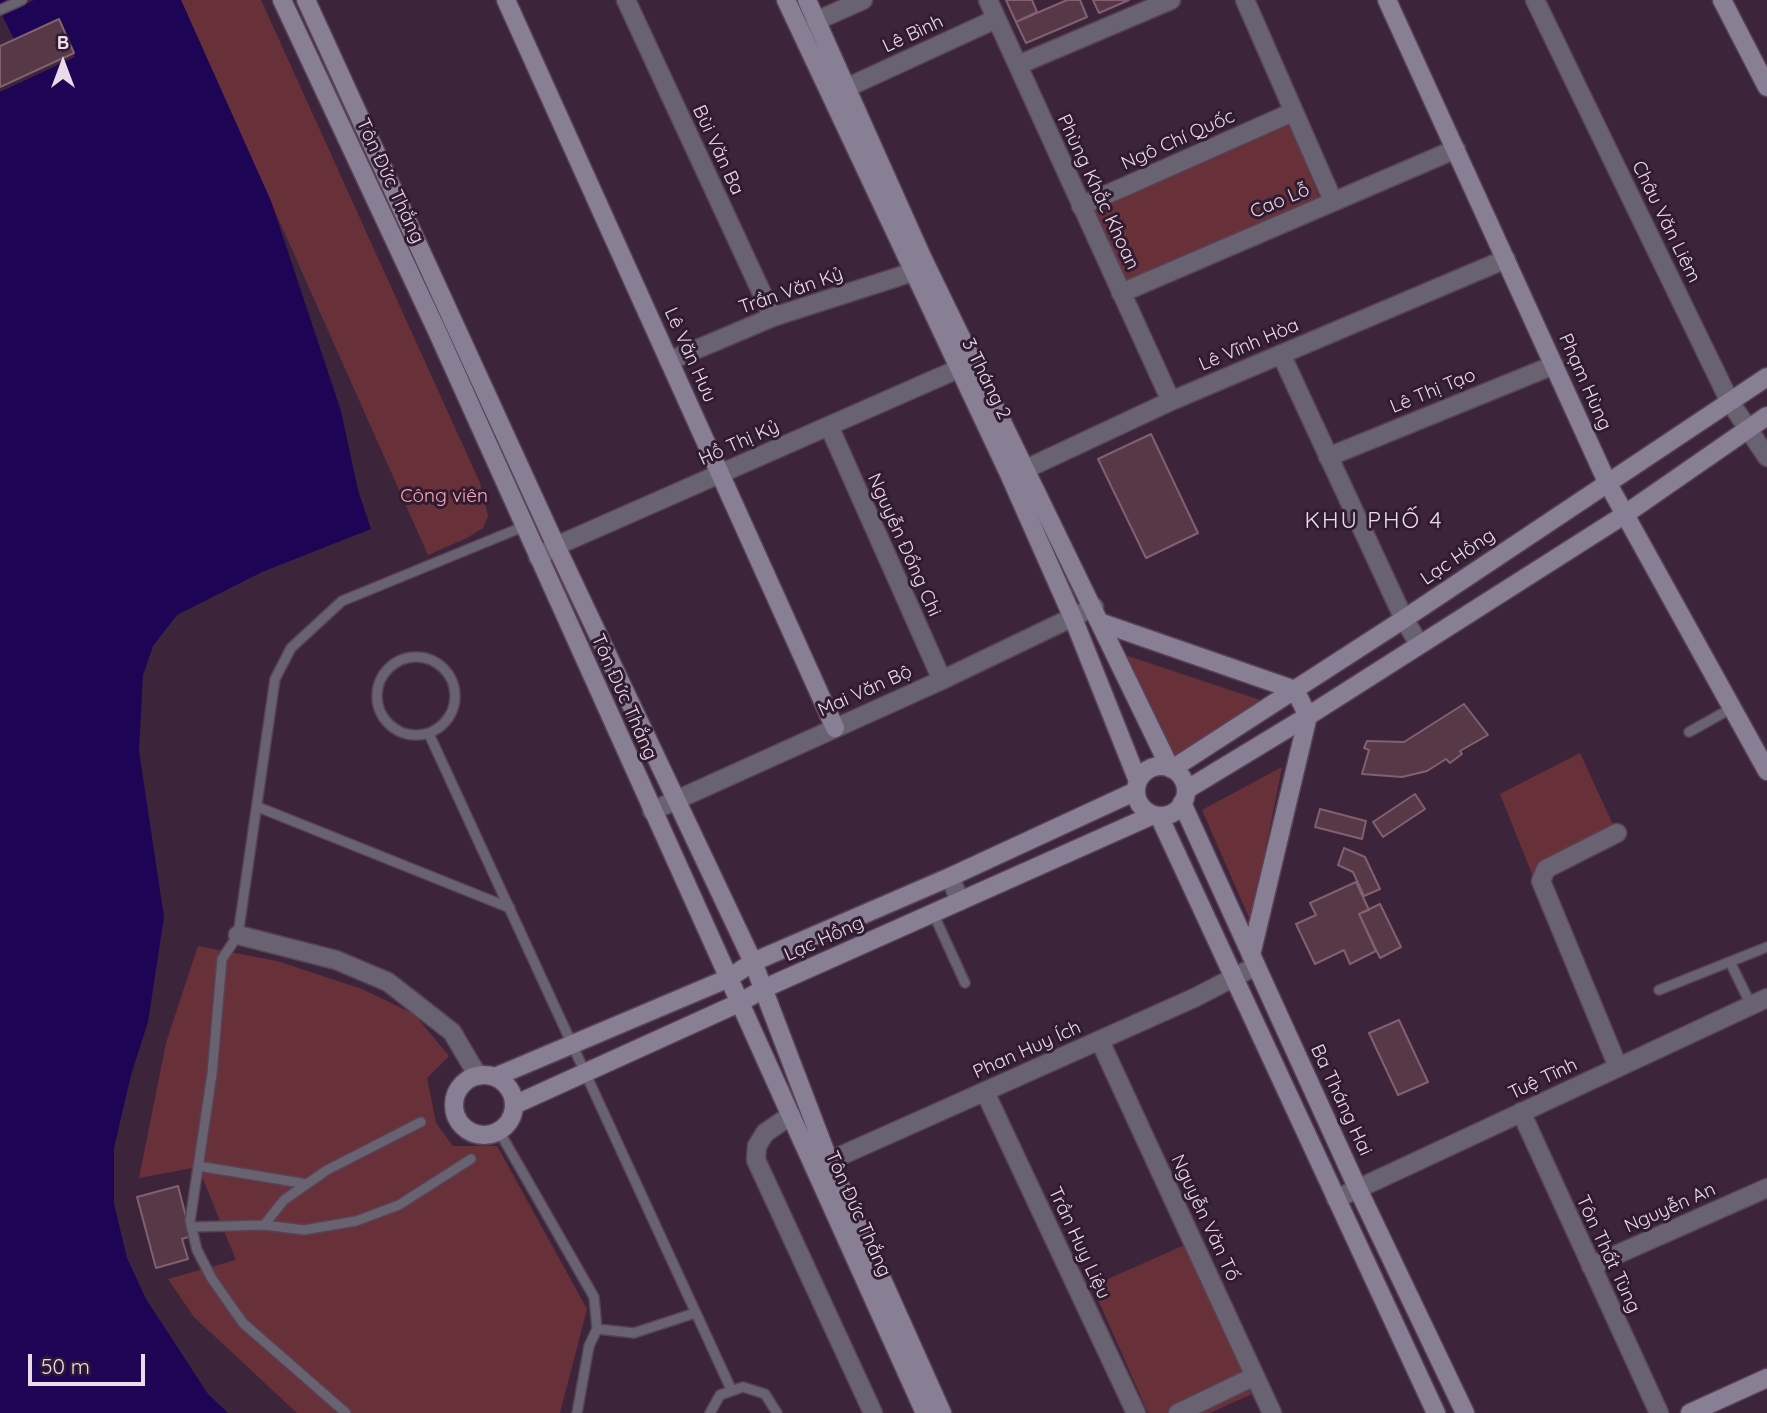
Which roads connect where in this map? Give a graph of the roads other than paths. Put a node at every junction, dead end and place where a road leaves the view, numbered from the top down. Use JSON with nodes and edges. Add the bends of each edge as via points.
{"nodes":[{"id":1,"x":22,"y":0,"type":"edge"},
{"id":2,"x":282,"y":0,"type":"edge"},
{"id":3,"x":306,"y":0,"type":"edge"},
{"id":4,"x":506,"y":0,"type":"edge"},
{"id":5,"x":626,"y":0,"type":"edge"},
{"id":6,"x":786,"y":0,"type":"edge"},
{"id":7,"x":807,"y":0,"type":"edge"},
{"id":8,"x":863,"y":0,"type":"edge"},
{"id":9,"x":988,"y":0,"type":"edge"},
{"id":10,"x":1171,"y":0,"type":"edge"},
{"id":11,"x":1245,"y":0,"type":"edge"},
{"id":12,"x":1387,"y":0,"type":"edge"},
{"id":13,"x":1535,"y":0,"type":"edge"},
{"id":14,"x":1722,"y":0,"type":"edge"},
{"id":15,"x":0,"y":10,"type":"edge"},
{"id":16,"x":996,"y":19,"type":"junction"},
{"id":17,"x":816,"y":21,"type":"junction"},
{"id":18,"x":1018,"y":65,"type":"junction"},
{"id":19,"x":1763,"y":67,"type":"edge"},
{"id":20,"x":1767,"y":87,"type":"edge"},
{"id":21,"x":846,"y":88,"type":"junction"},
{"id":22,"x":836,"y":107,"type":"junction"},
{"id":23,"x":1293,"y":112,"type":"junction"},
{"id":24,"x":1456,"y":149,"type":"junction"},
{"id":25,"x":1332,"y":201,"type":"junction"},
{"id":26,"x":1081,"y":206,"type":"junction"},
{"id":27,"x":1506,"y":259,"type":"junction"},
{"id":28,"x":917,"y":264,"type":"junction"},
{"id":29,"x":1121,"y":293,"type":"junction"},
{"id":30,"x":773,"y":317,"type":"junction"},
{"id":31,"x":1281,"y":354,"type":"junction"},
{"id":32,"x":670,"y":361,"type":"junction"},
{"id":33,"x":1554,"y":365,"type":"junction"},
{"id":34,"x":958,"y":369,"type":"junction"},
{"id":35,"x":1767,"y":377,"type":"edge"},
{"id":36,"x":1171,"y":401,"type":"junction"},
{"id":37,"x":1730,"y":402,"type":"junction"},
{"id":38,"x":1767,"y":416,"type":"edge"},
{"id":39,"x":828,"y":426,"type":"junction"},
{"id":40,"x":1748,"y":430,"type":"junction"},
{"id":41,"x":1328,"y":457,"type":"junction"},
{"id":42,"x":1767,"y":457,"type":"edge"},
{"id":43,"x":1018,"y":472,"type":"junction"},
{"id":44,"x":721,"y":475,"type":"junction"},
{"id":45,"x":1607,"y":482,"type":"junction"},
{"id":46,"x":1624,"y":515,"type":"junction"},
{"id":47,"x":525,"y":526,"type":"junction"},
{"id":48,"x":556,"y":546,"type":"junction"},
{"id":49,"x":538,"y":557,"type":"junction"},
{"id":50,"x":1094,"y":607,"type":"junction"},
{"id":51,"x":1073,"y":618,"type":"junction"},
{"id":52,"x":1404,"y":619,"type":"junction"},
{"id":53,"x":1102,"y":623,"type":"junction"},
{"id":54,"x":1419,"y":644,"type":"junction"},
{"id":55,"x":942,"y":680,"type":"junction"},
{"id":56,"x":1295,"y":690,"type":"junction"},
{"id":57,"x":1732,"y":708,"type":"junction"},
{"id":58,"x":1308,"y":716,"type":"junction"},
{"id":59,"x":835,"y":728,"type":"junction"},
{"id":60,"x":1689,"y":732,"type":"dead end"},
{"id":61,"x":429,"y":734,"type":"junction"},
{"id":62,"x":1171,"y":768,"type":"junction"},
{"id":63,"x":1767,"y":771,"type":"edge"},
{"id":64,"x":1137,"y":786,"type":"junction"},
{"id":65,"x":676,"y":797,"type":"junction"},
{"id":66,"x":1184,"y":797,"type":"junction"},
{"id":67,"x":258,"y":807,"type":"junction"},
{"id":68,"x":652,"y":811,"type":"junction"},
{"id":69,"x":1156,"y":815,"type":"junction"},
{"id":70,"x":1618,"y":833,"type":"dead end"},
{"id":71,"x":950,"y":877,"type":"junction"},
{"id":72,"x":960,"y":901,"type":"junction"},
{"id":73,"x":510,"y":908,"type":"junction"},
{"id":74,"x":933,"y":913,"type":"junction"},
{"id":75,"x":238,"y":935,"type":"junction"},
{"id":76,"x":1767,"y":947,"type":"edge"},
{"id":77,"x":1254,"y":960,"type":"junction"},
{"id":78,"x":753,"y":962,"type":"junction"},
{"id":79,"x":1731,"y":964,"type":"junction"},
{"id":80,"x":729,"y":978,"type":"junction"},
{"id":81,"x":1233,"y":979,"type":"junction"},
{"id":82,"x":965,"y":983,"type":"dead end"},
{"id":83,"x":765,"y":988,"type":"junction"},
{"id":84,"x":1659,"y":990,"type":"dead end"},
{"id":85,"x":1759,"y":1001,"type":"edge"},
{"id":86,"x":741,"y":1002,"type":"junction"},
{"id":87,"x":1100,"y":1041,"type":"junction"},
{"id":88,"x":570,"y":1044,"type":"junction"},
{"id":89,"x":1618,"y":1067,"type":"junction"},
{"id":90,"x":584,"y":1072,"type":"junction"},
{"id":91,"x":486,"y":1077,"type":"junction"},
{"id":92,"x":985,"y":1092,"type":"junction"},
{"id":93,"x":514,"y":1105,"type":"junction"},
{"id":94,"x":1521,"y":1112,"type":"junction"},
{"id":95,"x":791,"y":1115,"type":"junction"},
{"id":96,"x":421,"y":1122,"type":"dead end"},
{"id":97,"x":499,"y":1131,"type":"junction"},
{"id":98,"x":471,"y":1159,"type":"dead end"},
{"id":99,"x":198,"y":1166,"type":"junction"},
{"id":100,"x":823,"y":1167,"type":"junction"},
{"id":101,"x":307,"y":1184,"type":"junction"},
{"id":102,"x":1357,"y":1187,"type":"junction"},
{"id":103,"x":1767,"y":1188,"type":"edge"},
{"id":104,"x":1336,"y":1199,"type":"junction"},
{"id":105,"x":264,"y":1225,"type":"junction"},
{"id":106,"x":192,"y":1227,"type":"junction"},
{"id":107,"x":1591,"y":1266,"type":"junction"},
{"id":108,"x":695,"y":1313,"type":"junction"},
{"id":109,"x":597,"y":1329,"type":"junction"},
{"id":110,"x":1255,"y":1376,"type":"junction"},
{"id":111,"x":1767,"y":1378,"type":"edge"},
{"id":112,"x":731,"y":1389,"type":"junction"},
{"id":113,"x":346,"y":1413,"type":"edge"},
{"id":114,"x":577,"y":1413,"type":"edge"},
{"id":115,"x":710,"y":1413,"type":"edge"},
{"id":116,"x":777,"y":1413,"type":"edge"},
{"id":117,"x":873,"y":1413,"type":"edge"},
{"id":118,"x":925,"y":1413,"type":"edge"},
{"id":119,"x":942,"y":1413,"type":"edge"},
{"id":120,"x":1136,"y":1413,"type":"edge"},
{"id":121,"x":1178,"y":1413,"type":"edge"},
{"id":122,"x":1272,"y":1413,"type":"edge"},
{"id":123,"x":1436,"y":1413,"type":"edge"},
{"id":124,"x":1465,"y":1413,"type":"edge"},
{"id":125,"x":1659,"y":1413,"type":"edge"},
{"id":126,"x":1690,"y":1413,"type":"edge"}],
"edges":[{"from":1,"to":15,"type":"lane"},
{"from":2,"to":47,"type":"street","name":"Tôn Đức Thắng"},
{"from":3,"to":48,"type":"street","name":"Tôn Đức Thắng"},
{"from":4,"to":32,"type":"street","name":"Lê Văn Hưu"},
{"from":5,"to":30,"type":"street","name":"Bùi Văn Ba"},
{"from":6,"to":22,"type":"street","name":"3 Tháng 2"},
{"from":7,"to":17,"type":"street","name":"3 Tháng 2"},
{"from":8,"to":17,"type":"street"},
{"from":9,"to":16,"type":"street","name":"Phùng Khắc Khoan"},
{"from":10,"to":18,"type":"street"},
{"from":11,"to":23,"type":"street"},
{"from":12,"to":24,"type":"street","name":"Phạm Hùng"},
{"from":13,"to":37,"type":"street","name":"Châu Văn Liêm"},
{"from":14,"to":19,"type":"street"},
{"from":16,"to":18,"type":"street","name":"Phùng Khắc Khoan"},
{"from":16,"to":21,"type":"street","name":"Lê Bình"},
{"from":17,"to":21,"type":"street","name":"3 Tháng 2"},
{"from":18,"to":26,"type":"street","name":"Phùng Khắc Khoan"},
{"from":19,"to":20,"type":"street"},
{"from":21,"to":22,"type":"street"},
{"from":21,"to":28,"type":"street","name":"3 Tháng 2"},
{"from":22,"to":28,"type":"street","name":"3 Tháng 2"},
{"from":23,"to":25,"type":"street"},
{"from":23,"to":26,"type":"street","name":"Ngô Chí Quốc"},
{"from":24,"to":25,"type":"street","name":"Cao Lỗ"},
{"from":24,"to":27,"type":"street","name":"Phạm Hùng"},
{"from":25,"to":29,"type":"street","name":"Cao Lỗ"},
{"from":26,"to":29,"type":"street","name":"Phùng Khắc Khoan"},
{"from":27,"to":31,"type":"street","name":"Lê Vĩnh Hòa"},
{"from":27,"to":33,"type":"street","name":"Phạm Hùng"},
{"from":28,"to":30,"type":"street","name":"Trần Văn Kỷ"},
{"from":28,"to":34,"type":"street","name":"3 Tháng 2"},
{"from":28,"to":43,"type":"street","name":"3 Tháng 2"},
{"from":29,"to":36,"type":"street","name":"Phùng Khắc Khoan"},
{"from":30,"to":32,"type":"street","name":"Trần Văn Kỷ"},
{"from":31,"to":36,"type":"street","name":"Lê Vĩnh Hòa"},
{"from":31,"to":41,"type":"street"},
{"from":32,"to":44,"type":"street","name":"Lê Văn Hưu"},
{"from":33,"to":41,"type":"street","name":"Lê Thị Tạo"},
{"from":33,"to":45,"type":"street","name":"Phạm Hùng"},
{"from":34,"to":39,"type":"street","name":"Hồ Thị Kỷ"},
{"from":34,"to":43,"type":"street","name":"3 Tháng 2"},
{"from":35,"to":37,"type":"street","name":"Lạc Hồng"},
{"from":36,"to":43,"type":"street","name":"Lê Vĩnh Hòa"},
{"from":37,"to":40,"type":"street","name":"Châu Văn Liêm"},
{"from":37,"to":45,"type":"street","name":"Lạc Hồng"},
{"from":38,"to":40,"type":"street"},
{"from":39,"to":44,"type":"street","name":"Hồ Thị Kỷ"},
{"from":39,"to":55,"type":"street","name":"Nguyễn Đổng Chi"},
{"from":40,"to":42,"type":"street","name":"Châu Văn Liêm"},
{"from":40,"to":46,"type":"street"},
{"from":41,"to":52,"type":"street"},
{"from":43,"to":50,"type":"street","name":"3 Tháng 2"},
{"from":43,"to":51,"type":"street","name":"3 Tháng 2"},
{"from":44,"to":48,"type":"street","name":"Hồ Thị Kỷ"},
{"from":44,"to":59,"type":"street","name":"Lê Văn Hưu"},
{"from":45,"to":46,"type":"street","name":"Phạm Hùng"},
{"from":45,"to":52,"type":"street","name":"Lạc Hồng"},
{"from":46,"to":54,"type":"street"},
{"from":46,"to":57,"type":"street","name":"Phạm Hùng"},
{"from":47,"to":49,"type":"street","name":"Tôn Đức Thắng"},
{"from":47,"to":67,"type":"lane","via":[[342,601],[291,648],[275,679]]},
{"from":48,"to":49,"type":"street","name":"Hồ Thị Kỷ"},
{"from":48,"to":65,"type":"street","name":"Tôn Đức Thắng"},
{"from":49,"to":68,"type":"street","name":"Tôn Đức Thắng"},
{"from":50,"to":51,"type":"street","name":"Mai Văn Bộ"},
{"from":50,"to":53,"type":"street","name":"3 Tháng 2"},
{"from":51,"to":55,"type":"street","name":"Mai Văn Bộ"},
{"from":51,"to":64,"type":"street","name":"3 Tháng 2"},
{"from":52,"to":54,"type":"street"},
{"from":52,"to":56,"type":"street","name":"Lạc Hồng"},
{"from":53,"to":56,"type":"street"},
{"from":53,"to":62,"type":"street","name":"3 Tháng 2"},
{"from":54,"to":58,"type":"street"},
{"from":55,"to":59,"type":"street","name":"Mai Văn Bộ"},
{"from":56,"to":58,"type":"street"},
{"from":56,"to":62,"type":"street","name":"Lạc Hồng"},
{"from":57,"to":60,"type":"lane"},
{"from":57,"to":63,"type":"street","name":"Phạm Hùng"},
{"from":58,"to":66,"type":"street"},
{"from":58,"to":77,"type":"street"},
{"from":59,"to":65,"type":"street","name":"Mai Văn Bộ"},
{"from":61,"to":61,"type":"lane","via":[[445,723],[454,709],[456,692],[451,676],[440,664],[425,657],[408,657],[393,663],[381,676],[377,708],[399,732]]},
{"from":61,"to":73,"type":"lane"},
{"from":62,"to":64,"type":"street","via":[[1152,768]]},
{"from":62,"to":66,"type":"street","via":[[1181,778]]},
{"from":64,"to":69,"type":"street","via":[[1142,808]]},
{"from":64,"to":71,"type":"street","name":"Lạc Hồng"},
{"from":65,"to":68,"type":"street","name":"Mai Văn Bộ"},
{"from":65,"to":78,"type":"street","name":"Tôn Đức Thắng"},
{"from":66,"to":69,"type":"street","via":[[1173,813]]},
{"from":66,"to":77,"type":"street","name":"Ba Tháng Hai"},
{"from":67,"to":73,"type":"lane"},
{"from":67,"to":75,"type":"lane"},
{"from":68,"to":80,"type":"street","name":"Tôn Đức Thắng"},
{"from":69,"to":72,"type":"street","name":"Lạc Hồng"},
{"from":69,"to":81,"type":"street"},
{"from":70,"to":89,"type":"street","via":[[1546,869],[1541,881]]},
{"from":71,"to":72,"type":"street"},
{"from":71,"to":78,"type":"street","name":"Lạc Hồng"},
{"from":72,"to":74,"type":"street","name":"Lạc Hồng"},
{"from":73,"to":88,"type":"lane"},
{"from":74,"to":82,"type":"lane"},
{"from":74,"to":83,"type":"street","name":"Lạc Hồng"},
{"from":75,"to":91,"type":"street","via":[[336,960],[388,982],[452,1032]]},
{"from":75,"to":99,"type":"lane","via":[[222,959]]},
{"from":76,"to":79,"type":"lane"},
{"from":77,"to":81,"type":"street","name":"Phan Huy Ích"},
{"from":77,"to":102,"type":"street","name":"Ba Tháng Hai"},
{"from":78,"to":80,"type":"street","name":"Lạc Hồng"},
{"from":78,"to":83,"type":"street","name":"Tôn Đức Thắng"},
{"from":79,"to":84,"type":"lane"},
{"from":79,"to":85,"type":"lane"},
{"from":80,"to":86,"type":"street","name":"Tôn Đức Thắng"},
{"from":80,"to":88,"type":"street","name":"Lạc Hồng"},
{"from":81,"to":87,"type":"street","name":"Phan Huy Ích"},
{"from":81,"to":104,"type":"street"},
{"from":83,"to":86,"type":"street","name":"Lạc Hồng"},
{"from":83,"to":100,"type":"street","name":"Tôn Đức Thắng"},
{"from":85,"to":89,"type":"street","name":"Tuệ Tĩnh"},
{"from":86,"to":90,"type":"street","name":"Lạc Hồng"},
{"from":86,"to":95,"type":"street","name":"Tôn Đức Thắng"},
{"from":87,"to":92,"type":"street","name":"Phan Huy Ích"},
{"from":87,"to":110,"type":"street","name":"Nguyễn Văn Tố"},
{"from":88,"to":90,"type":"lane"},
{"from":88,"to":91,"type":"street","name":"Lạc Hồng"},
{"from":89,"to":94,"type":"street","name":"Tuệ Tĩnh"},
{"from":90,"to":93,"type":"street","name":"Lạc Hồng"},
{"from":90,"to":108,"type":"lane"},
{"from":91,"to":93,"type":"street","via":[[510,1091]]},
{"from":91,"to":97,"type":"street","via":[[469,1079],[455,1095],[454,1110],[457,1120],[473,1133]]},
{"from":92,"to":100,"type":"street","name":"Phan Huy Ích"},
{"from":92,"to":120,"type":"street","name":"Trần Huy Liệu"},
{"from":93,"to":97,"type":"street"},
{"from":94,"to":102,"type":"street","name":"Tuệ Tĩnh"},
{"from":94,"to":107,"type":"street","name":"Tôn Thất Tùng"},
{"from":95,"to":100,"type":"street","name":"Tôn Đức Thắng"},
{"from":95,"to":117,"type":"street","via":[[765,1133],[756,1160]]},
{"from":96,"to":101,"type":"lane","via":[[346,1158]]},
{"from":97,"to":109,"type":"lane","via":[[594,1297]]},
{"from":98,"to":105,"type":"lane","via":[[399,1205],[356,1221],[304,1230]]},
{"from":99,"to":101,"type":"lane"},
{"from":99,"to":106,"type":"lane"},
{"from":100,"to":118,"type":"street","name":"Tôn Đức Thắng"},
{"from":100,"to":119,"type":"street","name":"Tôn Đức Thắng"},
{"from":101,"to":105,"type":"lane","via":[[284,1200]]},
{"from":102,"to":104,"type":"street","name":"Tuệ Tĩnh"},
{"from":102,"to":124,"type":"street","name":"Ba Tháng Hai"},
{"from":103,"to":107,"type":"street","name":"Nguyễn An"},
{"from":104,"to":123,"type":"street"},
{"from":105,"to":106,"type":"lane"},
{"from":106,"to":113,"type":"lane","via":[[197,1250],[212,1279],[243,1323]]},
{"from":107,"to":125,"type":"street","name":"Tôn Thất Tùng"},
{"from":108,"to":109,"type":"lane","via":[[634,1333]]},
{"from":108,"to":112,"type":"lane"},
{"from":109,"to":114,"type":"lane","via":[[589,1346]]},
{"from":110,"to":121,"type":"street"},
{"from":110,"to":122,"type":"street","name":"Nguyễn Văn Tố"},
{"from":111,"to":126,"type":"street"},
{"from":112,"to":115,"type":"lane","via":[[720,1395]]},
{"from":112,"to":116,"type":"lane","via":[[754,1388],[773,1403]]}]}
